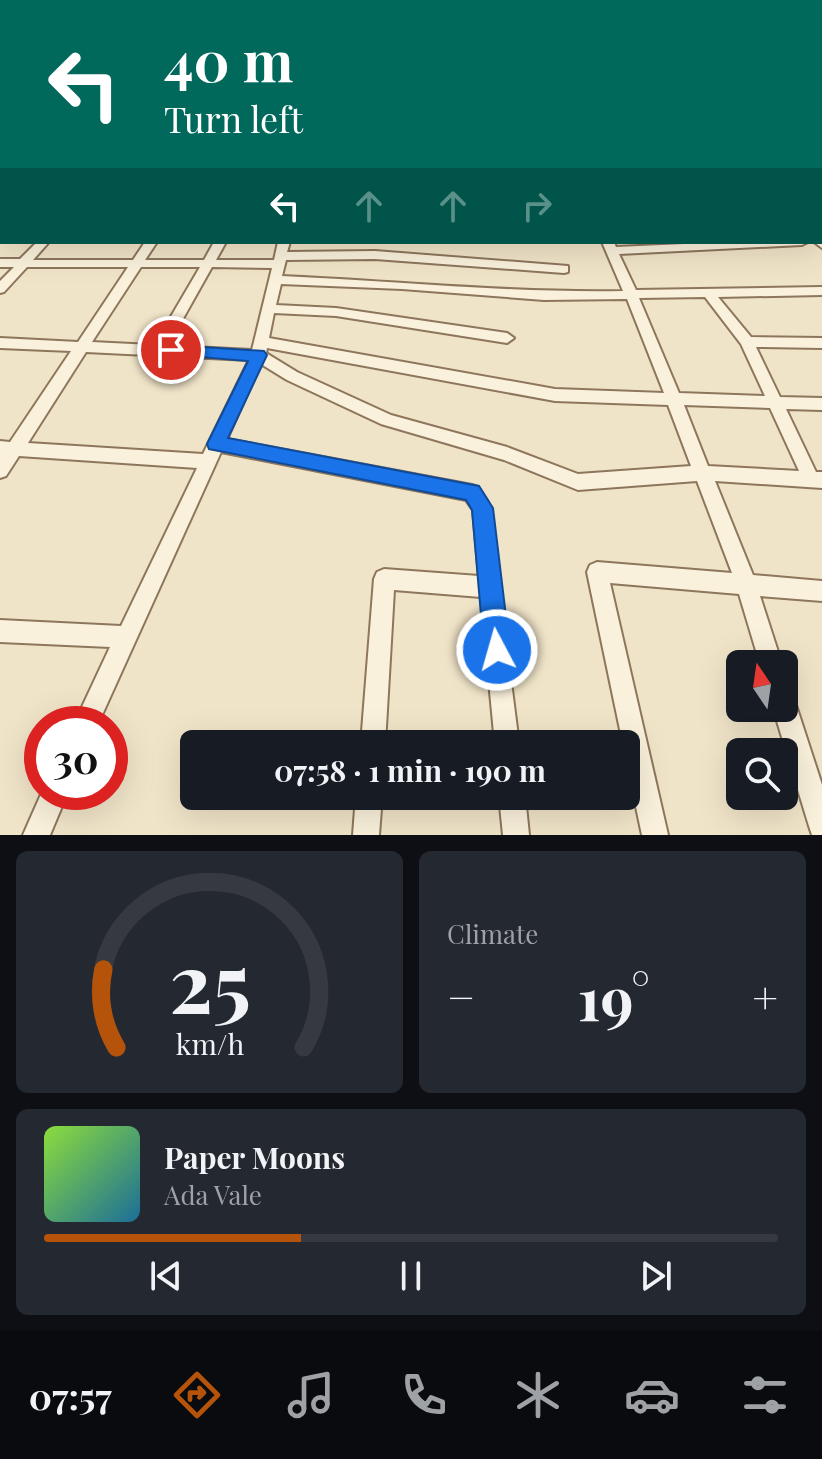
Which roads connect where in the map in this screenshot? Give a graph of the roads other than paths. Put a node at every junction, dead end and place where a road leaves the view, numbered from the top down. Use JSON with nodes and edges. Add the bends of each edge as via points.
{"nodes":[{"id":1,"x":41,"y":244,"type":"edge"},
{"id":2,"x":150,"y":244,"type":"edge"},
{"id":3,"x":219,"y":244,"type":"edge"},
{"id":4,"x":726,"y":244,"type":"edge"},
{"id":5,"x":612,"y":247,"type":"edge"},
{"id":6,"x":283,"y":254,"type":"edge"},
{"id":7,"x":0,"y":263,"type":"edge"},
{"id":8,"x":24,"y":263,"type":"junction"},
{"id":9,"x":136,"y":264,"type":"junction"},
{"id":10,"x":208,"y":264,"type":"junction"},
{"id":11,"x":564,"y":269,"type":"dead end"},
{"id":12,"x":276,"y":280,"type":"junction"},
{"id":13,"x":0,"y":289,"type":"edge"},
{"id":14,"x":822,"y":291,"type":"edge"},
{"id":15,"x":630,"y":293,"type":"junction"},
{"id":16,"x":710,"y":295,"type":"junction"},
{"id":17,"x":270,"y":309,"type":"junction"},
{"id":18,"x":166,"y":337,"type":"dead end"},
{"id":19,"x":507,"y":338,"type":"dead end"},
{"id":20,"x":747,"y":342,"type":"junction"},
{"id":21,"x":0,"y":343,"type":"edge"},
{"id":22,"x":822,"y":343,"type":"edge"},
{"id":23,"x":83,"y":345,"type":"junction"},
{"id":24,"x":260,"y":349,"type":"junction"},
{"id":25,"x":674,"y":398,"type":"junction"},
{"id":26,"x":775,"y":401,"type":"junction"},
{"id":27,"x":822,"y":404,"type":"edge"},
{"id":28,"x":8,"y":448,"type":"edge"},
{"id":29,"x":212,"y":452,"type":"junction"},
{"id":30,"x":0,"y":471,"type":"edge"},
{"id":31,"x":702,"y":473,"type":"junction"},
{"id":32,"x":817,"y":479,"type":"edge"},
{"id":33,"x":746,"y":584,"type":"junction"},
{"id":34,"x":490,"y":587,"type":"junction"},
{"id":35,"x":822,"y":591,"type":"edge"},
{"id":36,"x":0,"y":631,"type":"edge"},
{"id":37,"x":126,"y":637,"type":"junction"},
{"id":38,"x":767,"y":650,"type":"edge"},
{"id":39,"x":94,"y":706,"type":"edge"},
{"id":40,"x":789,"y":722,"type":"edge"},
{"id":41,"x":374,"y":730,"type":"edge"},
{"id":42,"x":505,"y":730,"type":"edge"},
{"id":43,"x":47,"y":810,"type":"edge"},
{"id":44,"x":368,"y":810,"type":"edge"},
{"id":45,"x":513,"y":810,"type":"edge"},
{"id":46,"x":822,"y":826,"type":"edge"},
{"id":47,"x":36,"y":835,"type":"edge"},
{"id":48,"x":366,"y":835,"type":"edge"},
{"id":49,"x":516,"y":835,"type":"edge"},
{"id":50,"x":655,"y":835,"type":"edge"}],
"edges":[{"from":1,"to":8,"type":"street"},
{"from":2,"to":9,"type":"street"},
{"from":3,"to":10,"type":"street"},
{"from":4,"to":5,"type":"street"},
{"from":5,"to":15,"type":"street"},
{"from":6,"to":10,"type":"street"},
{"from":6,"to":11,"type":"street"},
{"from":6,"to":12,"type":"street"},
{"from":7,"to":8,"type":"street"},
{"from":8,"to":9,"type":"street"},
{"from":8,"to":13,"type":"street"},
{"from":9,"to":10,"type":"street"},
{"from":9,"to":23,"type":"street"},
{"from":10,"to":18,"type":"street"},
{"from":12,"to":15,"type":"street","via":[[544,296]]},
{"from":12,"to":17,"type":"street"},
{"from":14,"to":16,"type":"street"},
{"from":15,"to":16,"type":"street"},
{"from":15,"to":25,"type":"street"},
{"from":16,"to":20,"type":"street"},
{"from":17,"to":19,"type":"street","via":[[336,312]]},
{"from":17,"to":24,"type":"street"},
{"from":20,"to":22,"type":"street"},
{"from":20,"to":26,"type":"street"},
{"from":21,"to":23,"type":"street"},
{"from":23,"to":24,"type":"street"},
{"from":23,"to":28,"type":"street"},
{"from":24,"to":25,"type":"street","via":[[555,395]]},
{"from":24,"to":29,"type":"street"},
{"from":24,"to":31,"type":"street","via":[[292,376],[387,420],[507,454],[578,482]]},
{"from":25,"to":26,"type":"street"},
{"from":25,"to":31,"type":"street"},
{"from":26,"to":27,"type":"street"},
{"from":26,"to":32,"type":"street"},
{"from":28,"to":29,"type":"street"},
{"from":28,"to":30,"type":"street"},
{"from":29,"to":34,"type":"street","via":[[472,493],[482,508]]},
{"from":29,"to":37,"type":"street"},
{"from":31,"to":32,"type":"street"},
{"from":31,"to":33,"type":"street"},
{"from":33,"to":35,"type":"street"},
{"from":33,"to":38,"type":"street"},
{"from":33,"to":50,"type":"street","via":[[597,572]]},
{"from":34,"to":41,"type":"street","via":[[384,579]]},
{"from":34,"to":42,"type":"street"},
{"from":36,"to":37,"type":"street"},
{"from":37,"to":39,"type":"street"},
{"from":40,"to":46,"type":"street"},
{"from":43,"to":47,"type":"street"},
{"from":44,"to":48,"type":"street"},
{"from":45,"to":49,"type":"street"}]}
